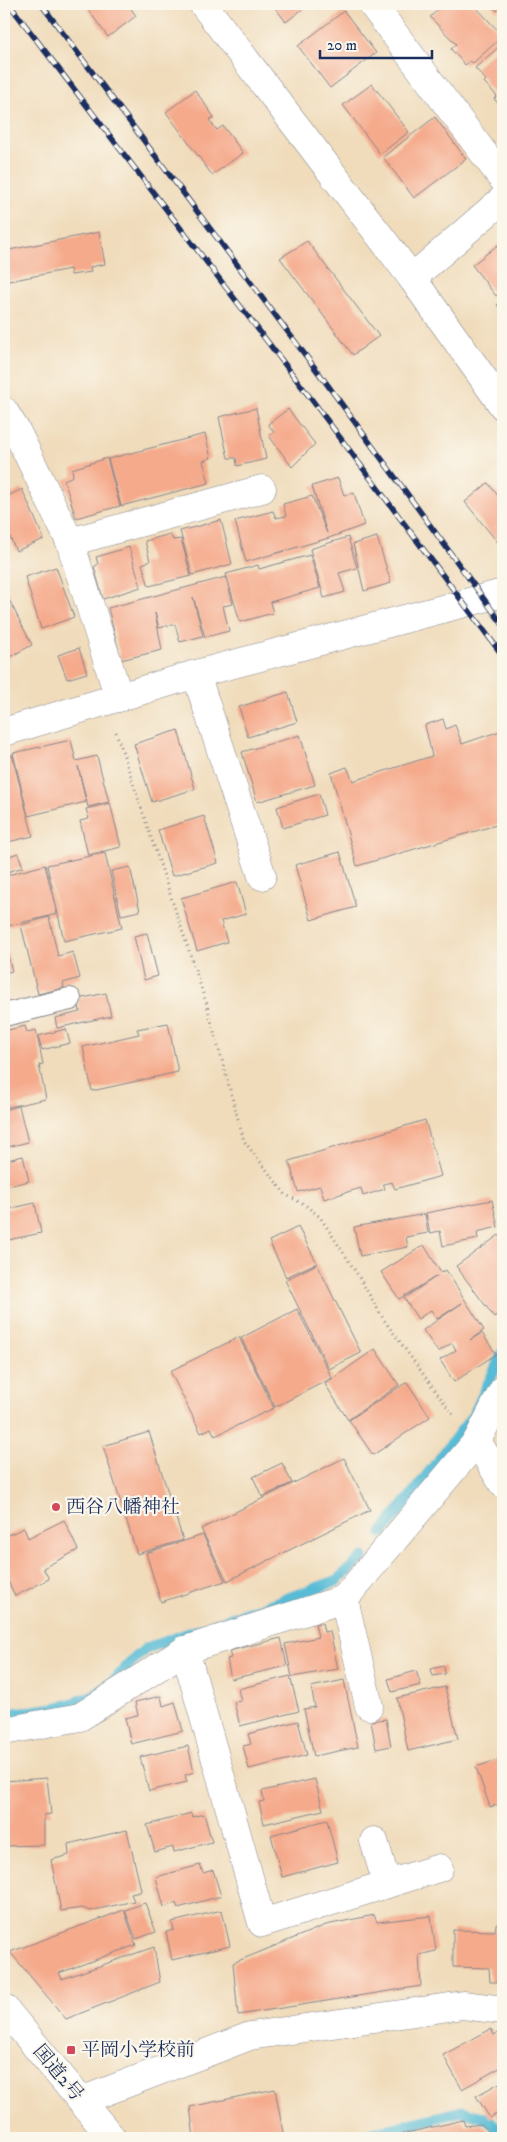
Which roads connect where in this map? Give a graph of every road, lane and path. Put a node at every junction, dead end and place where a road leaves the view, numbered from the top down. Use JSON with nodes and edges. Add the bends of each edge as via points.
{"nodes":[{"id":1,"x":203,"y":4,"type":"edge"},
{"id":2,"x":383,"y":8,"type":"edge"},
{"id":3,"x":503,"y":179,"type":"edge"},
{"id":4,"x":503,"y":200,"type":"edge"},
{"id":5,"x":412,"y":278,"type":"junction"},
{"id":6,"x":503,"y":406,"type":"edge"},
{"id":7,"x":4,"y":411,"type":"edge"},
{"id":8,"x":262,"y":489,"type":"dead end"},
{"id":9,"x":70,"y":542,"type":"junction"},
{"id":10,"x":503,"y":593,"type":"edge"},
{"id":11,"x":196,"y":674,"type":"junction"},
{"id":12,"x":112,"y":699,"type":"junction"},
{"id":13,"x":4,"y":732,"type":"edge"},
{"id":14,"x":262,"y":876,"type":"dead end"},
{"id":15,"x":70,"y":999,"type":"dead end"},
{"id":16,"x":4,"y":1015,"type":"edge"},
{"id":17,"x":503,"y":1390,"type":"edge"},
{"id":18,"x":477,"y":1441,"type":"junction"},
{"id":19,"x":503,"y":1484,"type":"edge"},
{"id":20,"x":344,"y":1599,"type":"junction"},
{"id":21,"x":185,"y":1650,"type":"junction"},
{"id":22,"x":368,"y":1706,"type":"dead end"},
{"id":23,"x":4,"y":1731,"type":"edge"},
{"id":24,"x":374,"y":1841,"type":"dead end"},
{"id":25,"x":439,"y":1868,"type":"dead end"},
{"id":26,"x":387,"y":1884,"type":"junction"},
{"id":27,"x":4,"y":2008,"type":"edge"},
{"id":28,"x":503,"y":2010,"type":"edge"},
{"id":29,"x":81,"y":2101,"type":"junction"},
{"id":30,"x":112,"y":2138,"type":"edge"}],
"edges":[{"from":1,"to":5,"type":"main road"},
{"from":2,"to":3,"type":"main road"},
{"from":4,"to":5,"type":"main road"},
{"from":5,"to":6,"type":"main road"},
{"from":7,"to":9,"type":"main road"},
{"from":8,"to":9,"type":"main road"},
{"from":9,"to":12,"type":"main road"},
{"from":10,"to":11,"type":"main road"},
{"from":11,"to":12,"type":"main road"},
{"from":11,"to":14,"type":"main road"},
{"from":12,"to":13,"type":"main road"},
{"from":12,"to":18,"type":"path","via":[[206,1002],[244,1141],[286,1195],[320,1217],[384,1320],[446,1408]]},
{"from":15,"to":16,"type":"lane"},
{"from":17,"to":18,"type":"main road"},
{"from":18,"to":19,"type":"main road"},
{"from":18,"to":20,"type":"main road"},
{"from":20,"to":21,"type":"main road"},
{"from":20,"to":22,"type":"main road"},
{"from":21,"to":23,"type":"main road","via":[[80,1717]]},
{"from":21,"to":26,"type":"main road","via":[[262,1923]]},
{"from":24,"to":26,"type":"main road"},
{"from":25,"to":26,"type":"main road"},
{"from":27,"to":29,"type":"main road","name":"国道2号"},
{"from":28,"to":29,"type":"main road","via":[[463,2005],[250,2036]]},
{"from":29,"to":30,"type":"main road","name":"国道2号"}]}
